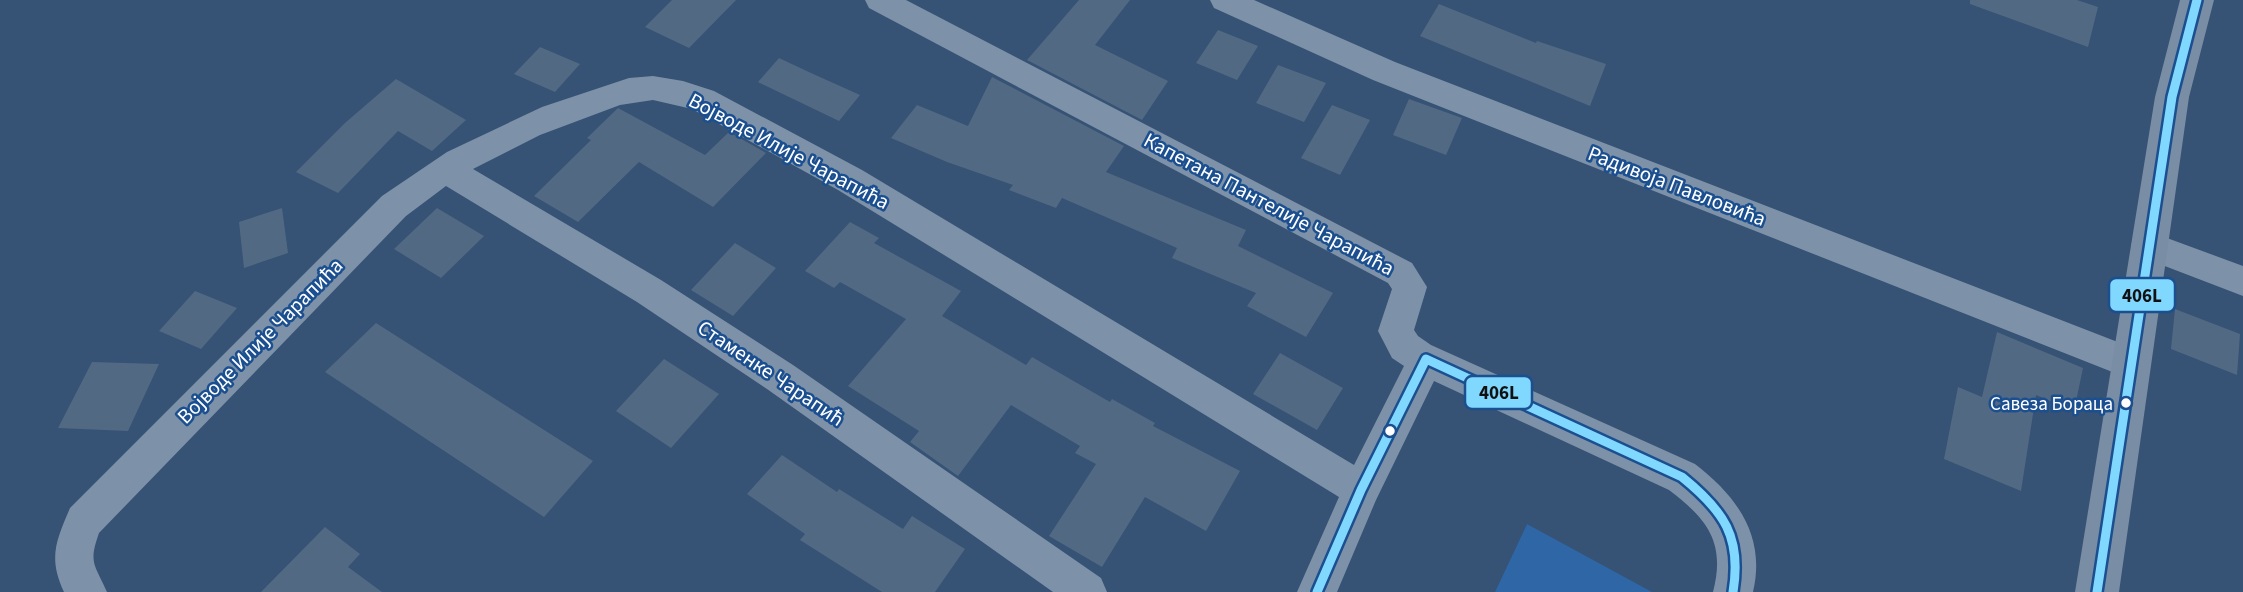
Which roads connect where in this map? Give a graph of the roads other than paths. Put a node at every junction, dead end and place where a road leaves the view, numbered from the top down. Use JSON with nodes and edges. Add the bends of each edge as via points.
{"nodes":[{"id":1,"x":880,"y":0,"type":"edge"},
{"id":2,"x":1225,"y":0,"type":"edge"},
{"id":3,"x":2197,"y":0,"type":"edge"},
{"id":4,"x":446,"y":169,"type":"junction"},
{"id":5,"x":2148,"y":245,"type":"junction"},
{"id":6,"x":2243,"y":281,"type":"edge"},
{"id":7,"x":1426,"y":359,"type":"junction"},
{"id":8,"x":2133,"y":364,"type":"junction"},
{"id":9,"x":1361,"y":490,"type":"junction"},
{"id":10,"x":87,"y":592,"type":"edge"},
{"id":11,"x":1087,"y":592,"type":"edge"},
{"id":12,"x":1317,"y":592,"type":"edge"},
{"id":13,"x":1732,"y":592,"type":"edge"},
{"id":14,"x":2097,"y":592,"type":"edge"}],
"edges":[{"from":1,"to":7,"type":"street","name":"Капетана Пантелије Чарапића","via":[[1400,273],[1410,294],[1396,331],[1405,346]]},
{"from":2,"to":8,"type":"street","name":"Радивоја Павловића","via":[[1384,71]]},
{"from":3,"to":5,"type":"street","via":[[2172,97]]},
{"from":4,"to":9,"type":"street","name":"Војводе Илије Чарапића","via":[[537,122],[613,95],[647,88],[704,100],[874,194]]},
{"from":4,"to":10,"type":"street","name":"Војводе Илије Чарапића","via":[[394,206],[84,521],[71,553],[79,582]]},
{"from":4,"to":11,"type":"street","name":"Стаменке Чарапић","via":[[758,362]]},
{"from":5,"to":6,"type":"street"},
{"from":5,"to":8,"type":"street"},
{"from":7,"to":9,"type":"street"},
{"from":7,"to":13,"type":"street","name":"Капетана Пантелије Чарапића","via":[[1700,489],[1726,522],[1739,556]]},
{"from":8,"to":14,"type":"street"},
{"from":9,"to":12,"type":"street"}]}
